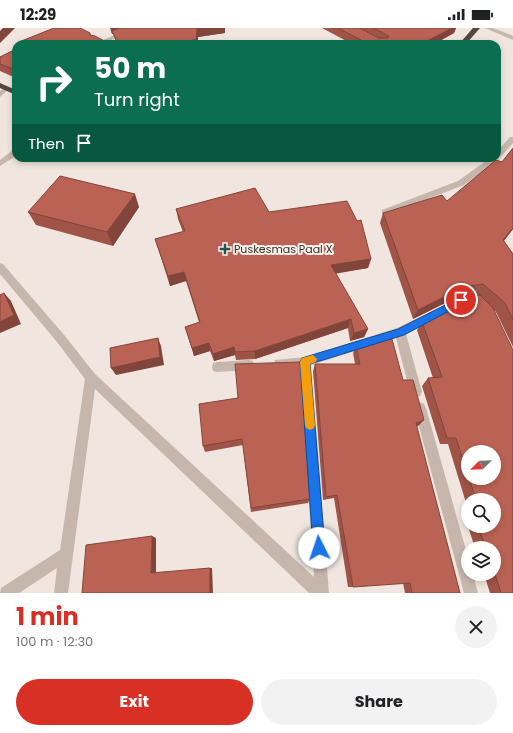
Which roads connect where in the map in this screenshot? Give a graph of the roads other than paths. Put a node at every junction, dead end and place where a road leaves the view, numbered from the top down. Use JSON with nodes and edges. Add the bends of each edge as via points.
{"nodes":[{"id":1,"x":136,"y":28,"type":"edge"},
{"id":2,"x":477,"y":28,"type":"edge"},
{"id":3,"x":488,"y":28,"type":"edge"},
{"id":4,"x":513,"y":38,"type":"edge"},
{"id":5,"x":107,"y":40,"type":"edge"},
{"id":6,"x":466,"y":40,"type":"edge"},
{"id":7,"x":3,"y":87,"type":"edge"},
{"id":8,"x":0,"y":95,"type":"edge"},
{"id":9,"x":513,"y":139,"type":"edge"},
{"id":10,"x":501,"y":152,"type":"edge"},
{"id":11,"x":12,"y":155,"type":"edge"},
{"id":12,"x":489,"y":162,"type":"edge"},
{"id":13,"x":0,"y":164,"type":"edge"},
{"id":14,"x":385,"y":212,"type":"edge"},
{"id":15,"x":0,"y":267,"type":"edge"},
{"id":16,"x":485,"y":308,"type":"edge"},
{"id":17,"x":400,"y":332,"type":"junction"},
{"id":18,"x":305,"y":362,"type":"junction"},
{"id":19,"x":217,"y":367,"type":"dead end"},
{"id":20,"x":91,"y":378,"type":"junction"},
{"id":21,"x":67,"y":554,"type":"junction"},
{"id":22,"x":6,"y":593,"type":"edge"},
{"id":23,"x":61,"y":593,"type":"edge"},
{"id":24,"x":321,"y":593,"type":"edge"},
{"id":25,"x":471,"y":593,"type":"edge"}],
"edges":[{"from":1,"to":5,"type":"street"},
{"from":2,"to":6,"type":"highway"},
{"from":3,"to":4,"type":"street"},
{"from":7,"to":8,"type":"street"},
{"from":9,"to":10,"type":"street"},
{"from":11,"to":13,"type":"street"},
{"from":12,"to":14,"type":"street","via":[[461,183]]},
{"from":15,"to":20,"type":"street"},
{"from":16,"to":17,"type":"street","via":[[475,299],[461,300]]},
{"from":17,"to":18,"type":"street"},
{"from":17,"to":25,"type":"street"},
{"from":18,"to":19,"type":"street"},
{"from":18,"to":24,"type":"street"},
{"from":20,"to":21,"type":"street"},
{"from":20,"to":24,"type":"street"},
{"from":21,"to":22,"type":"street"},
{"from":21,"to":23,"type":"street"}]}
